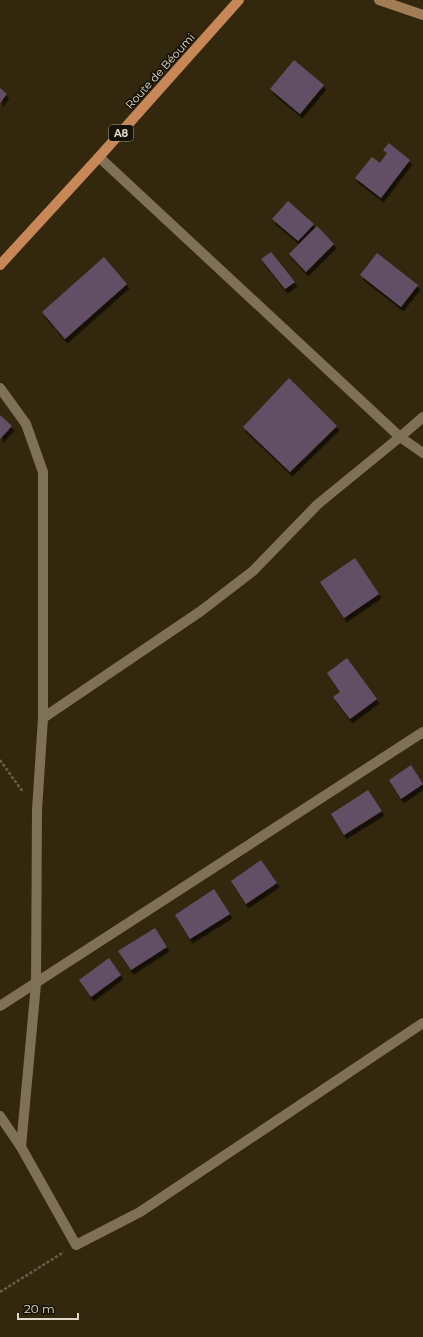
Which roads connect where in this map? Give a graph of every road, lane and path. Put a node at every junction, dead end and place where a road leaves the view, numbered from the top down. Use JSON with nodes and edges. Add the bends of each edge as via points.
{"nodes":[{"id":1,"x":239,"y":0,"type":"edge"},
{"id":2,"x":379,"y":0,"type":"edge"},
{"id":3,"x":423,"y":15,"type":"edge"},
{"id":4,"x":99,"y":157,"type":"junction"},
{"id":5,"x":1,"y":261,"type":"edge"},
{"id":6,"x":0,"y":388,"type":"edge"},
{"id":7,"x":423,"y":417,"type":"edge"},
{"id":8,"x":400,"y":437,"type":"junction"},
{"id":9,"x":423,"y":453,"type":"edge"},
{"id":10,"x":43,"y":718,"type":"junction"},
{"id":11,"x":423,"y":732,"type":"edge"},
{"id":12,"x":0,"y":760,"type":"edge"},
{"id":13,"x":37,"y":810,"type":"junction"},
{"id":14,"x":36,"y":984,"type":"junction"},
{"id":15,"x":0,"y":1006,"type":"edge"},
{"id":16,"x":423,"y":1023,"type":"edge"},
{"id":17,"x":0,"y":1116,"type":"edge"},
{"id":18,"x":22,"y":1147,"type":"junction"},
{"id":19,"x":76,"y":1245,"type":"junction"},
{"id":20,"x":0,"y":1292,"type":"edge"}],
"edges":[{"from":1,"to":4,"type":"main road","name":"Route de Béoumi","number":"A8"},
{"from":2,"to":3,"type":"main road"},
{"from":4,"to":5,"type":"main road","name":"Route de Béoumi","number":"A8"},
{"from":4,"to":8,"type":"street"},
{"from":6,"to":10,"type":"street","via":[[26,424],[43,472]]},
{"from":7,"to":8,"type":"street"},
{"from":8,"to":9,"type":"street"},
{"from":8,"to":10,"type":"street","via":[[318,504],[254,571],[201,611]]},
{"from":10,"to":13,"type":"street"},
{"from":11,"to":14,"type":"street"},
{"from":12,"to":13,"type":"path"},
{"from":13,"to":14,"type":"street"},
{"from":14,"to":15,"type":"street"},
{"from":14,"to":18,"type":"street"},
{"from":16,"to":19,"type":"street","via":[[140,1212]]},
{"from":17,"to":18,"type":"street"},
{"from":18,"to":19,"type":"street"},
{"from":19,"to":20,"type":"path"}]}
